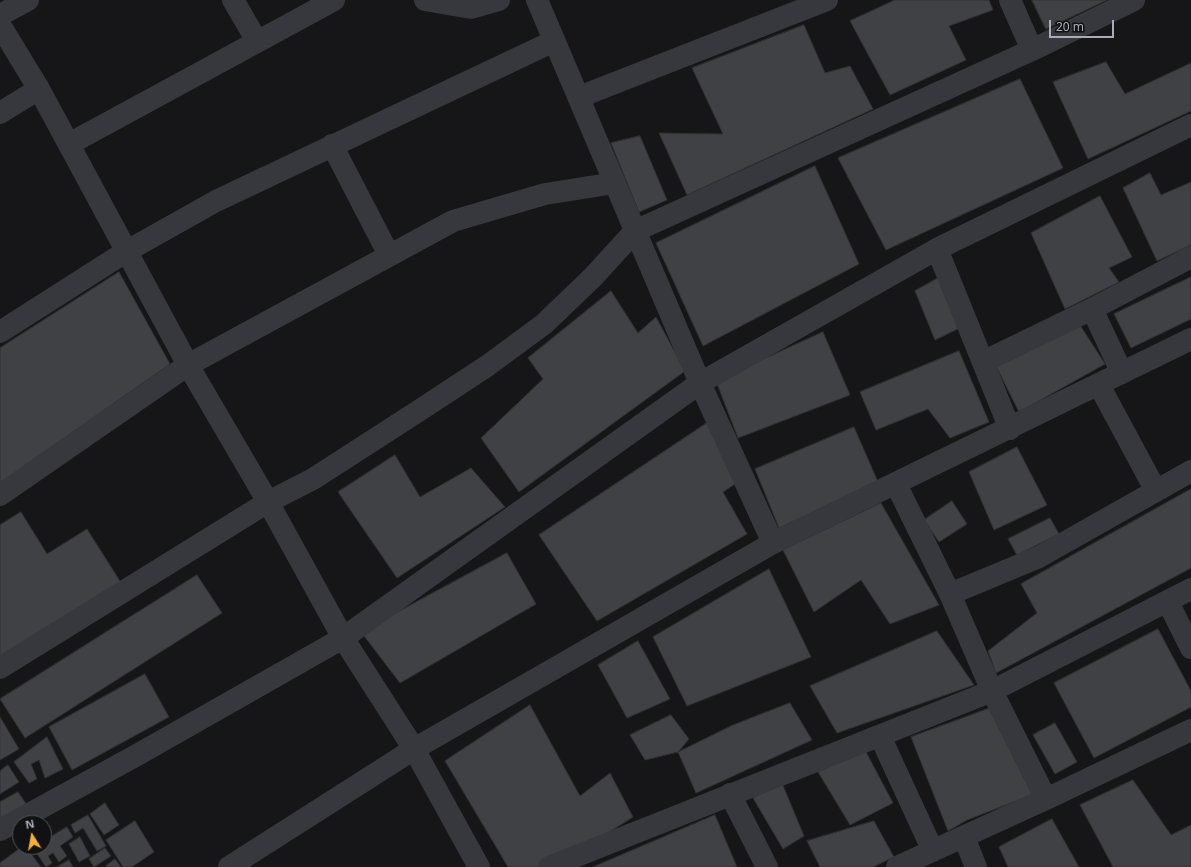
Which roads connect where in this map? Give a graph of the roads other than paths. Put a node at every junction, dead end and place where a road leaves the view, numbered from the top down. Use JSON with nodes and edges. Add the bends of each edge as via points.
{"nodes":[{"id":1,"x":28,"y":0,"type":"edge"},
{"id":2,"x":233,"y":0,"type":"edge"},
{"id":3,"x":334,"y":0,"type":"edge"},
{"id":4,"x":425,"y":0,"type":"edge"},
{"id":5,"x":499,"y":0,"type":"edge"},
{"id":6,"x":537,"y":0,"type":"edge"},
{"id":7,"x":827,"y":0,"type":"edge"},
{"id":8,"x":1010,"y":0,"type":"edge"},
{"id":9,"x":1134,"y":0,"type":"edge"},
{"id":10,"x":0,"y":14,"type":"edge"},
{"id":11,"x":0,"y":25,"type":"edge"},
{"id":12,"x":257,"y":41,"type":"junction"},
{"id":13,"x":554,"y":41,"type":"junction"},
{"id":14,"x":1032,"y":50,"type":"junction"},
{"id":15,"x":39,"y":89,"type":"junction"},
{"id":16,"x":579,"y":97,"type":"junction"},
{"id":17,"x":0,"y":113,"type":"edge"},
{"id":18,"x":1191,"y":125,"type":"edge"},
{"id":19,"x":69,"y":144,"type":"junction"},
{"id":20,"x":332,"y":145,"type":"junction"},
{"id":21,"x":615,"y":183,"type":"junction"},
{"id":22,"x":635,"y":231,"type":"junction"},
{"id":23,"x":937,"y":249,"type":"junction"},
{"id":24,"x":127,"y":251,"type":"junction"},
{"id":25,"x":389,"y":255,"type":"junction"},
{"id":26,"x":1191,"y":257,"type":"edge"},
{"id":27,"x":1092,"y":309,"type":"junction"},
{"id":28,"x":0,"y":332,"type":"edge"},
{"id":29,"x":1191,"y":339,"type":"edge"},
{"id":30,"x":983,"y":362,"type":"junction"},
{"id":31,"x":188,"y":365,"type":"junction"},
{"id":32,"x":1122,"y":373,"type":"junction"},
{"id":33,"x":700,"y":383,"type":"junction"},
{"id":34,"x":1099,"y":385,"type":"junction"},
{"id":35,"x":1010,"y":429,"type":"junction"},
{"id":36,"x":1191,"y":471,"type":"edge"},
{"id":37,"x":896,"y":484,"type":"junction"},
{"id":38,"x":1156,"y":491,"type":"junction"},
{"id":39,"x":0,"y":495,"type":"edge"},
{"id":40,"x":268,"y":502,"type":"junction"},
{"id":41,"x":773,"y":543,"type":"junction"},
{"id":42,"x":1191,"y":589,"type":"edge"},
{"id":43,"x":950,"y":594,"type":"junction"},
{"id":44,"x":1168,"y":602,"type":"junction"},
{"id":45,"x":343,"y":638,"type":"junction"},
{"id":46,"x":1191,"y":648,"type":"edge"},
{"id":47,"x":0,"y":668,"type":"edge"},
{"id":48,"x":992,"y":691,"type":"junction"},
{"id":49,"x":1191,"y":730,"type":"edge"},
{"id":50,"x":880,"y":736,"type":"junction"},
{"id":51,"x":414,"y":749,"type":"junction"},
{"id":52,"x":730,"y":794,"type":"junction"},
{"id":53,"x":1046,"y":799,"type":"junction"},
{"id":54,"x":0,"y":830,"type":"edge"},
{"id":55,"x":964,"y":837,"type":"junction"},
{"id":56,"x":933,"y":851,"type":"junction"},
{"id":57,"x":229,"y":867,"type":"edge"},
{"id":58,"x":479,"y":867,"type":"edge"},
{"id":59,"x":549,"y":867,"type":"edge"},
{"id":60,"x":767,"y":867,"type":"edge"},
{"id":61,"x":897,"y":867,"type":"edge"},
{"id":62,"x":976,"y":867,"type":"edge"}],
"edges":[{"from":1,"to":10,"type":"street"},
{"from":2,"to":12,"type":"street"},
{"from":3,"to":12,"type":"street"},
{"from":4,"to":5,"type":"street","via":[[471,8]]},
{"from":6,"to":13,"type":"street"},
{"from":7,"to":16,"type":"street"},
{"from":8,"to":14,"type":"street"},
{"from":9,"to":14,"type":"street"},
{"from":11,"to":15,"type":"street"},
{"from":12,"to":19,"type":"street"},
{"from":13,"to":16,"type":"street"},
{"from":13,"to":20,"type":"street"},
{"from":14,"to":22,"type":"street"},
{"from":15,"to":17,"type":"street"},
{"from":15,"to":19,"type":"street"},
{"from":16,"to":21,"type":"street"},
{"from":18,"to":23,"type":"street"},
{"from":19,"to":24,"type":"street"},
{"from":20,"to":24,"type":"street","via":[[216,201]]},
{"from":20,"to":25,"type":"street"},
{"from":21,"to":22,"type":"street"},
{"from":21,"to":25,"type":"street","via":[[545,194],[453,221]]},
{"from":22,"to":33,"type":"street"},
{"from":22,"to":40,"type":"street","via":[[593,277],[544,324],[487,366],[420,410],[313,479]]},
{"from":23,"to":30,"type":"street"},
{"from":23,"to":33,"type":"street"},
{"from":24,"to":28,"type":"street"},
{"from":24,"to":31,"type":"street"},
{"from":25,"to":31,"type":"street"},
{"from":26,"to":27,"type":"street"},
{"from":27,"to":30,"type":"street"},
{"from":27,"to":32,"type":"street"},
{"from":29,"to":32,"type":"street"},
{"from":30,"to":35,"type":"street"},
{"from":31,"to":39,"type":"street"},
{"from":31,"to":40,"type":"street"},
{"from":32,"to":34,"type":"street"},
{"from":33,"to":41,"type":"street"},
{"from":33,"to":45,"type":"street"},
{"from":34,"to":35,"type":"street"},
{"from":34,"to":38,"type":"street"},
{"from":35,"to":37,"type":"street"},
{"from":36,"to":38,"type":"street"},
{"from":37,"to":41,"type":"street"},
{"from":37,"to":43,"type":"street"},
{"from":38,"to":43,"type":"street","via":[[1045,554]]},
{"from":40,"to":45,"type":"street"},
{"from":40,"to":47,"type":"street"},
{"from":41,"to":51,"type":"street"},
{"from":42,"to":44,"type":"street"},
{"from":43,"to":48,"type":"street"},
{"from":44,"to":46,"type":"street"},
{"from":44,"to":48,"type":"street"},
{"from":45,"to":51,"type":"street"},
{"from":45,"to":54,"type":"street"},
{"from":48,"to":50,"type":"street"},
{"from":48,"to":53,"type":"street"},
{"from":49,"to":53,"type":"street"},
{"from":50,"to":52,"type":"street"},
{"from":50,"to":56,"type":"street"},
{"from":51,"to":57,"type":"street"},
{"from":51,"to":58,"type":"street"},
{"from":52,"to":59,"type":"street"},
{"from":52,"to":60,"type":"street"},
{"from":53,"to":55,"type":"street"},
{"from":55,"to":56,"type":"street"},
{"from":55,"to":62,"type":"street"},
{"from":56,"to":61,"type":"street"}]}
